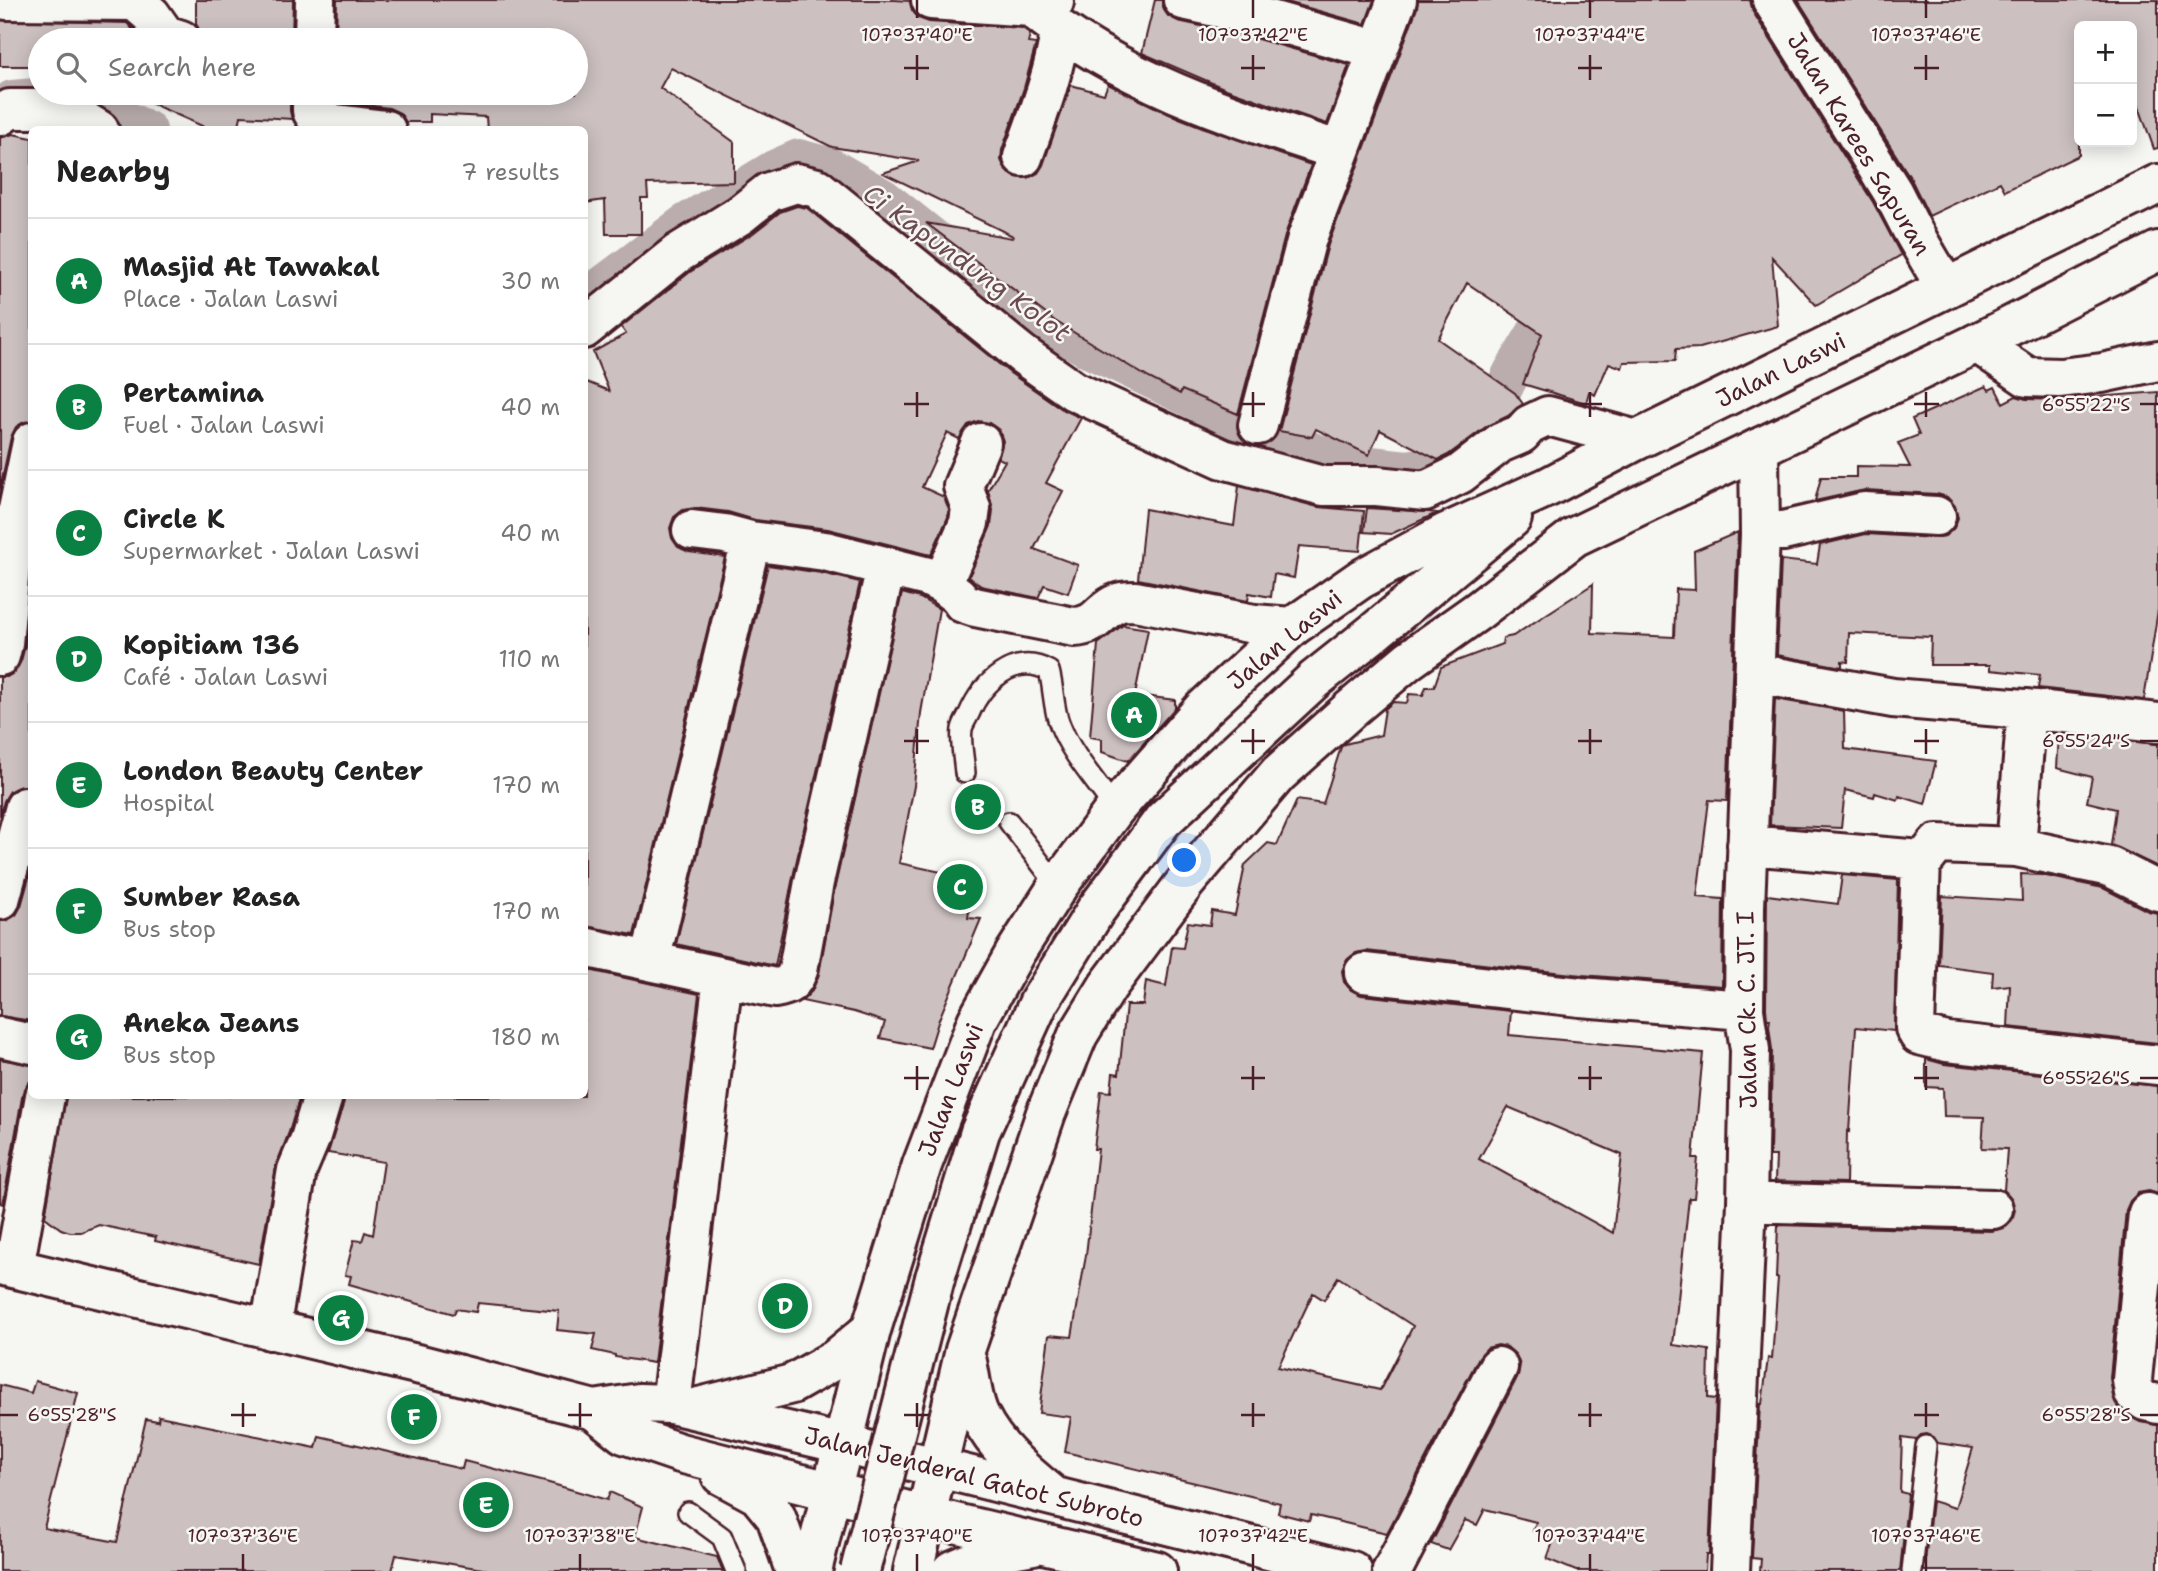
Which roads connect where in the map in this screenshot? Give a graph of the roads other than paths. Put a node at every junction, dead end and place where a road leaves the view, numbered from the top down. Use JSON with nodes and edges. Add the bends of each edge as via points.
{"nodes":[{"id":1,"x":6,"y":0,"type":"edge"},
{"id":2,"x":314,"y":0,"type":"edge"},
{"id":3,"x":932,"y":0,"type":"edge"},
{"id":4,"x":1184,"y":0,"type":"edge"},
{"id":5,"x":1397,"y":0,"type":"edge"},
{"id":6,"x":1772,"y":0,"type":"edge"},
{"id":7,"x":1051,"y":13,"type":"edge"},
{"id":8,"x":160,"y":28,"type":"edge"},
{"id":9,"x":314,"y":28,"type":"edge"},
{"id":10,"x":1377,"y":50,"type":"junction"},
{"id":11,"x":312,"y":105,"type":"edge"},
{"id":12,"x":0,"y":116,"type":"edge"},
{"id":13,"x":92,"y":126,"type":"edge"},
{"id":14,"x":353,"y":126,"type":"edge"},
{"id":15,"x":1340,"y":150,"type":"junction"},
{"id":16,"x":1023,"y":157,"type":"dead end"},
{"id":17,"x":2158,"y":184,"type":"edge"},
{"id":18,"x":2158,"y":251,"type":"edge"},
{"id":19,"x":1946,"y":288,"type":"junction"},
{"id":20,"x":588,"y":326,"type":"edge"},
{"id":21,"x":1977,"y":343,"type":"junction"},
{"id":22,"x":2158,"y":361,"type":"edge"},
{"id":23,"x":1258,"y":425,"type":"dead end"},
{"id":24,"x":1637,"y":440,"type":"junction"},
{"id":25,"x":981,"y":443,"type":"dead end"},
{"id":26,"x":1759,"y":448,"type":"junction"},
{"id":27,"x":28,"y":461,"type":"edge"},
{"id":28,"x":1548,"y":487,"type":"junction"},
{"id":29,"x":1936,"y":516,"type":"dead end"},
{"id":30,"x":692,"y":530,"type":"dead end"},
{"id":31,"x":1759,"y":530,"type":"junction"},
{"id":32,"x":1574,"y":537,"type":"junction"},
{"id":33,"x":751,"y":541,"type":"junction"},
{"id":34,"x":886,"y":567,"type":"junction"},
{"id":35,"x":942,"y":584,"type":"junction"},
{"id":36,"x":1292,"y":627,"type":"junction"},
{"id":37,"x":1372,"y":634,"type":"junction"},
{"id":38,"x":0,"y":656,"type":"edge"},
{"id":39,"x":1754,"y":673,"type":"junction"},
{"id":40,"x":2027,"y":709,"type":"junction"},
{"id":41,"x":2158,"y":723,"type":"edge"},
{"id":42,"x":965,"y":773,"type":"dead end"},
{"id":43,"x":19,"y":805,"type":"edge"},
{"id":44,"x":1115,"y":809,"type":"junction"},
{"id":45,"x":1009,"y":822,"type":"dead end"},
{"id":46,"x":1747,"y":845,"type":"junction"},
{"id":47,"x":2016,"y":847,"type":"junction"},
{"id":48,"x":1921,"y":860,"type":"junction"},
{"id":49,"x":1058,"y":886,"type":"junction"},
{"id":50,"x":2158,"y":891,"type":"edge"},
{"id":51,"x":0,"y":900,"type":"edge"},
{"id":52,"x":588,"y":948,"type":"edge"},
{"id":53,"x":650,"y":961,"type":"junction"},
{"id":54,"x":1364,"y":973,"type":"dead end"},
{"id":55,"x":723,"y":977,"type":"junction"},
{"id":56,"x":1744,"y":1010,"type":"junction"},
{"id":57,"x":0,"y":1037,"type":"edge"},
{"id":58,"x":28,"y":1043,"type":"edge"},
{"id":59,"x":2158,"y":1065,"type":"edge"},
{"id":60,"x":44,"y":1099,"type":"edge"},
{"id":61,"x":322,"y":1099,"type":"edge"},
{"id":62,"x":1747,"y":1202,"type":"junction"},
{"id":63,"x":1993,"y":1209,"type":"dead end"},
{"id":64,"x":2148,"y":1213,"type":"dead end"},
{"id":65,"x":7,"y":1266,"type":"edge"},
{"id":66,"x":270,"y":1330,"type":"junction"},
{"id":67,"x":871,"y":1330,"type":"junction"},
{"id":68,"x":965,"y":1350,"type":"junction"},
{"id":69,"x":1498,"y":1367,"type":"dead end"},
{"id":70,"x":2158,"y":1405,"type":"edge"},
{"id":71,"x":680,"y":1406,"type":"junction"},
{"id":72,"x":594,"y":1410,"type":"junction"},
{"id":73,"x":843,"y":1444,"type":"junction"},
{"id":74,"x":1926,"y":1446,"type":"dead end"},
{"id":75,"x":680,"y":1453,"type":"junction"},
{"id":76,"x":938,"y":1467,"type":"junction"},
{"id":77,"x":831,"y":1492,"type":"junction"},
{"id":78,"x":1057,"y":1498,"type":"junction"},
{"id":79,"x":688,"y":1512,"type":"dead end"},
{"id":80,"x":926,"y":1516,"type":"junction"},
{"id":81,"x":1038,"y":1544,"type":"junction"},
{"id":82,"x":1339,"y":1569,"type":"edge"},
{"id":83,"x":736,"y":1571,"type":"edge"},
{"id":84,"x":795,"y":1571,"type":"edge"},
{"id":85,"x":812,"y":1571,"type":"edge"},
{"id":86,"x":860,"y":1571,"type":"edge"},
{"id":87,"x":913,"y":1571,"type":"edge"},
{"id":88,"x":951,"y":1571,"type":"edge"},
{"id":89,"x":1157,"y":1571,"type":"edge"},
{"id":90,"x":1392,"y":1571,"type":"edge"},
{"id":91,"x":1730,"y":1571,"type":"edge"},
{"id":92,"x":1912,"y":1571,"type":"edge"}],
"edges":[{"from":1,"to":8,"type":"street","via":[[135,1]]},
{"from":2,"to":9,"type":"street"},
{"from":3,"to":7,"type":"street"},
{"from":4,"to":10,"type":"street"},
{"from":5,"to":10,"type":"street"},
{"from":6,"to":19,"type":"street","name":"Jalan Karees Sapuran","via":[[1892,191]]},
{"from":7,"to":15,"type":"street","via":[[1114,63],[1175,93],[1239,119]]},
{"from":7,"to":16,"type":"street","via":[[1057,55]]},
{"from":10,"to":15,"type":"street"},
{"from":11,"to":14,"type":"street","via":[[317,119]]},
{"from":12,"to":13,"type":"street","via":[[10,109],[42,109]]},
{"from":15,"to":23,"type":"street","via":[[1307,238]]},
{"from":17,"to":19,"type":"street","name":"Jalan Laswi"},
{"from":18,"to":21,"type":"street"},
{"from":19,"to":24,"type":"street","name":"Jalan Laswi"},
{"from":20,"to":24,"type":"street","via":[[677,254],[769,192],[796,183],[817,187],[1023,355],[1074,391],[1223,459],[1323,486],[1425,491],[1460,474],[1500,443],[1548,416]]},
{"from":21,"to":22,"type":"street","via":[[2027,377],[2102,373]]},
{"from":21,"to":26,"type":"street"},
{"from":24,"to":28,"type":"street","name":"Jalan Laswi"},
{"from":25,"to":35,"type":"street","via":[[963,486],[971,508],[969,523]]},
{"from":26,"to":31,"type":"street","name":"Jalan Ck. C. JT. I"},
{"from":26,"to":32,"type":"street"},
{"from":27,"to":38,"type":"street","via":[[13,534]]},
{"from":28,"to":36,"type":"street","name":"Jalan Laswi","via":[[1446,533],[1361,579]]},
{"from":28,"to":37,"type":"street"},
{"from":29,"to":31,"type":"street","via":[[1864,512],[1783,531]]},
{"from":30,"to":33,"type":"street"},
{"from":31,"to":39,"type":"street","name":"Jalan Ck. C. JT. I"},
{"from":32,"to":37,"type":"street"},
{"from":32,"to":68,"type":"street","via":[[1409,660],[1278,774],[1146,934],[1079,1035],[1046,1113]]},
{"from":33,"to":34,"type":"street","via":[[825,551]]},
{"from":33,"to":53,"type":"street"},
{"from":34,"to":35,"type":"street"},
{"from":34,"to":55,"type":"street","via":[[794,981],[775,988]]},
{"from":35,"to":36,"type":"street","via":[[963,603],[975,607],[1074,627],[1100,618],[1118,602],[1135,601]]},
{"from":36,"to":44,"type":"street","name":"Jalan Laswi","via":[[1202,710]]},
{"from":37,"to":86,"type":"street","bridge":true,"via":[[1314,680],[1163,821],[1096,910],[1039,1002],[980,1132],[935,1278]]},
{"from":39,"to":40,"type":"street","via":[[1893,698]]},
{"from":39,"to":46,"type":"street","name":"Jalan Ck. C. JT. I"},
{"from":40,"to":41,"type":"street"},
{"from":40,"to":47,"type":"street"},
{"from":42,"to":44,"type":"lane","via":[[962,729],[983,688],[999,673],[1038,665],[1049,671],[1059,722],[1068,742]]},
{"from":43,"to":51,"type":"street"},
{"from":44,"to":49,"type":"street","name":"Jalan Laswi"},
{"from":45,"to":49,"type":"lane"},
{"from":46,"to":48,"type":"street"},
{"from":46,"to":56,"type":"street","name":"Jalan Ck. C. JT. I"},
{"from":47,"to":48,"type":"street","via":[[1937,844]]},
{"from":47,"to":50,"type":"street","via":[[2110,867]]},
{"from":48,"to":59,"type":"street","via":[[1915,1028],[1919,1035]]},
{"from":49,"to":67,"type":"street","name":"Jalan Laswi","via":[[977,1021],[922,1165]]},
{"from":52,"to":53,"type":"street"},
{"from":53,"to":55,"type":"street"},
{"from":54,"to":56,"type":"street"},
{"from":55,"to":71,"type":"street"},
{"from":56,"to":62,"type":"street","name":"Jalan Ck. C. JT. I","via":[[1750,1050]]},
{"from":57,"to":58,"type":"street"},
{"from":60,"to":65,"type":"street"},
{"from":61,"to":66,"type":"street","via":[[297,1170]]},
{"from":62,"to":63,"type":"street"},
{"from":62,"to":91,"type":"street","name":"Jalan Ck. C. JT. I"},
{"from":64,"to":70,"type":"street","via":[[2132,1380],[2134,1394]]},
{"from":65,"to":66,"type":"street","name":"Jalan Jenderal Gatot Subroto"},
{"from":66,"to":72,"type":"street","name":"Jalan Jenderal Gatot Subroto"},
{"from":67,"to":71,"type":"street","via":[[836,1359],[792,1384],[742,1398]]},
{"from":67,"to":73,"type":"street","name":"Jalan Laswi"},
{"from":68,"to":76,"type":"street"},
{"from":68,"to":78,"type":"street","via":[[979,1415],[1027,1474]]},
{"from":69,"to":90,"type":"street"},
{"from":71,"to":72,"type":"street","name":"Jalan Jenderal Gatot Subroto","via":[[639,1403]]},
{"from":71,"to":73,"type":"street","name":"Jalan Jenderal Gatot Subroto"},
{"from":72,"to":75,"type":"street","name":"Jalan Jenderal Gatot Subroto","via":[[624,1434]]},
{"from":73,"to":76,"type":"street","name":"Jalan Jenderal Gatot Subroto"},
{"from":73,"to":77,"type":"street","name":"Jalan Laswi"},
{"from":74,"to":92,"type":"lane"},
{"from":75,"to":77,"type":"street","name":"Jalan Jenderal Gatot Subroto"},
{"from":75,"to":84,"type":"street","via":[[758,1495],[776,1517]]},
{"from":76,"to":78,"type":"street","name":"Jalan Jenderal Gatot Subroto"},
{"from":76,"to":80,"type":"street"},
{"from":77,"to":80,"type":"street","name":"Jalan Jenderal Gatot Subroto"},
{"from":77,"to":85,"type":"street","name":"Jalan Laswi"},
{"from":78,"to":82,"type":"street","name":"Jalan Jenderal Gatot Subroto"},
{"from":79,"to":83,"type":"lane","via":[[722,1537]]},
{"from":80,"to":81,"type":"street","name":"Jalan Jenderal Gatot Subroto"},
{"from":80,"to":87,"type":"street"},
{"from":81,"to":88,"type":"street","via":[[996,1552]]},
{"from":81,"to":89,"type":"street","name":"Jalan Jenderal Gatot Subroto"}]}
